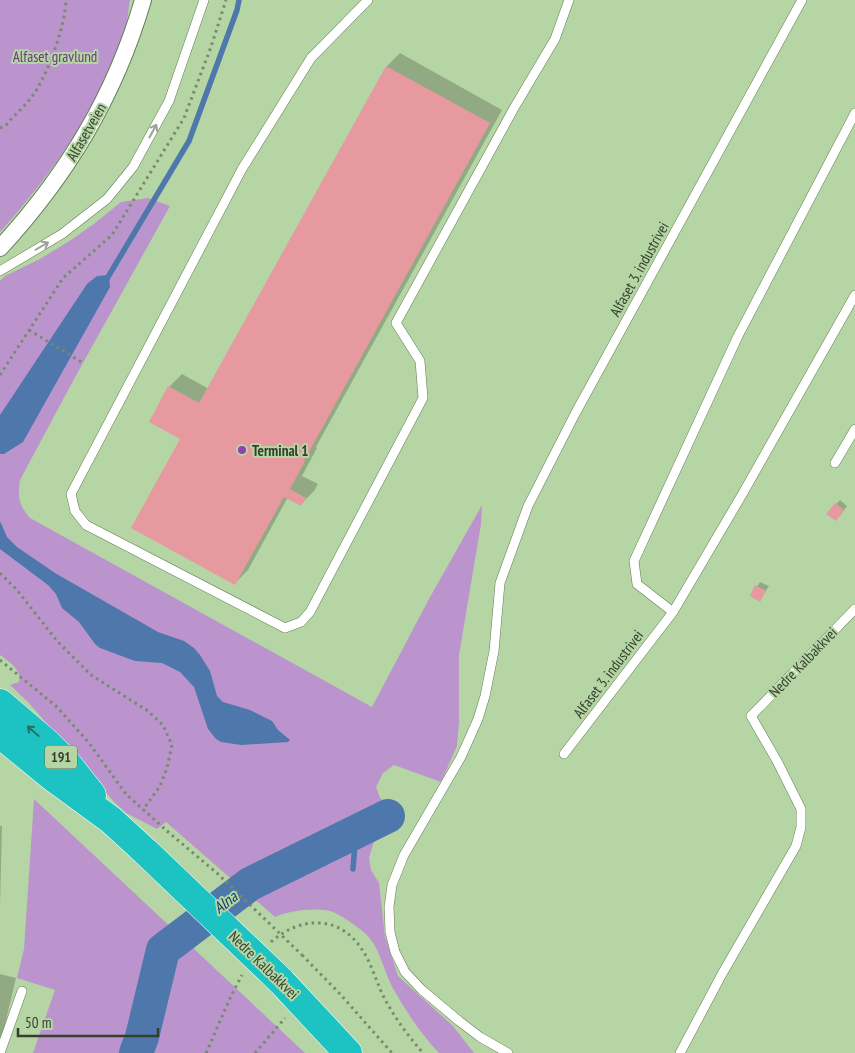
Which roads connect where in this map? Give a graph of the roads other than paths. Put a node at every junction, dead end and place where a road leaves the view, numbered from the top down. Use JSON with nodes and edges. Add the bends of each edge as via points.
{"nodes":[{"id":1,"x":143,"y":0,"type":"edge"},
{"id":2,"x":204,"y":0,"type":"edge"},
{"id":3,"x":368,"y":0,"type":"edge"},
{"id":4,"x":568,"y":0,"type":"edge"},
{"id":5,"x":802,"y":0,"type":"edge"},
{"id":6,"x":855,"y":113,"type":"edge"},
{"id":7,"x":0,"y":248,"type":"edge"},
{"id":8,"x":0,"y":271,"type":"edge"},
{"id":9,"x":855,"y":295,"type":"edge"},
{"id":10,"x":855,"y":430,"type":"edge"},
{"id":11,"x":835,"y":463,"type":"dead end"},
{"id":12,"x":855,"y":609,"type":"edge"},
{"id":13,"x":673,"y":612,"type":"junction"},
{"id":14,"x":0,"y":703,"type":"edge"},
{"id":15,"x":0,"y":734,"type":"edge"},
{"id":16,"x":564,"y":754,"type":"dead end"},
{"id":17,"x":111,"y":820,"type":"junction"},
{"id":18,"x":22,"y":991,"type":"dead end"},
{"id":19,"x":0,"y":1053,"type":"edge"},
{"id":20,"x":348,"y":1053,"type":"edge"},
{"id":21,"x":508,"y":1053,"type":"edge"},
{"id":22,"x":680,"y":1053,"type":"edge"}],
"edges":[{"from":1,"to":7,"type":"street","name":"Alfasetveien","via":[[120,67],[78,148],[33,210]]},
{"from":8,"to":2,"type":"lane","one_way":true,"via":[[62,234],[107,199],[133,167],[170,101]]},
{"from":3,"to":4,"type":"lane","via":[[311,58],[242,169],[71,494],[75,511],[86,525],[285,628],[301,622],[310,612],[423,398],[420,361],[396,322],[555,38]]},
{"from":5,"to":21,"type":"lane","name":"Alfaset 3. industrivei","via":[[528,506],[500,583],[494,651],[478,719],[461,757],[404,856],[392,886],[389,906],[392,943],[405,972],[459,1021]]},
{"from":6,"to":13,"type":"lane","via":[[738,336],[634,560],[637,584]]},
{"from":9,"to":13,"type":"lane","name":"Alfaset 3. industrivei"},
{"from":10,"to":11,"type":"lane"},
{"from":12,"to":22,"type":"lane","name":"Nedre Kalbakkvei","via":[[751,716],[801,808],[801,827],[796,846]]},
{"from":13,"to":16,"type":"lane","name":"Alfaset 3. industrivei"},
{"from":17,"to":14,"type":"highway","name":"Nedre Kalbakkvei","number":"191","one_way":true,"via":[[66,762]]},
{"from":15,"to":17,"type":"highway","name":"Nedre Kalbakkvei","number":"191"},
{"from":17,"to":20,"type":"highway","name":"Nedre Kalbakkvei","number":"191","bridge":true,"via":[[280,980]]},
{"from":18,"to":19,"type":"lane"}]}
